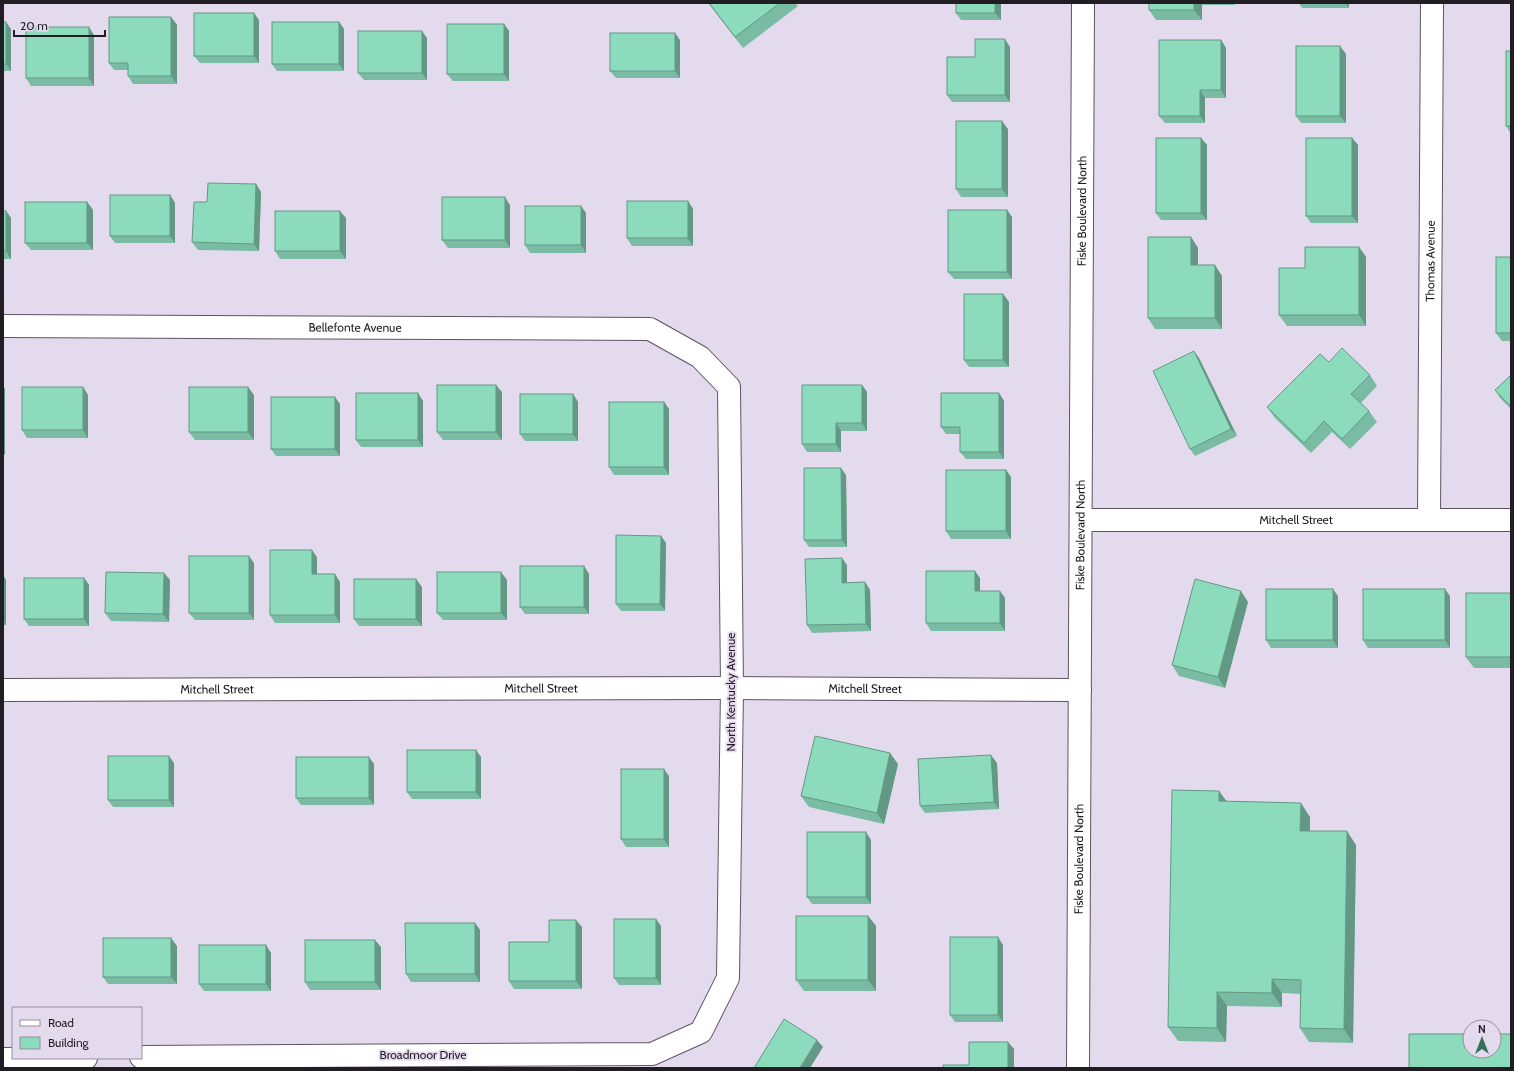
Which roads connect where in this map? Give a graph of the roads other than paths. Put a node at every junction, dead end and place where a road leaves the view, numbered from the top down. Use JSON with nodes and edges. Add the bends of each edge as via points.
{"nodes":[{"id":1,"x":1083,"y":3,"type":"edge"},
{"id":2,"x":1432,"y":3,"type":"edge"},
{"id":3,"x":3,"y":326,"type":"edge"},
{"id":4,"x":700,"y":357,"type":"joint"},
{"id":5,"x":1081,"y":520,"type":"junction"},
{"id":6,"x":1429,"y":520,"type":"junction"},
{"id":7,"x":1511,"y":520,"type":"edge"},
{"id":8,"x":732,"y":688,"type":"junction"},
{"id":9,"x":3,"y":690,"type":"edge"},
{"id":10,"x":1080,"y":690,"type":"junction"},
{"id":11,"x":701,"y":1032,"type":"joint"},
{"id":12,"x":142,"y":1057,"type":"edge"},
{"id":13,"x":163,"y":1062,"type":"edge"},
{"id":14,"x":1078,"y":1068,"type":"edge"}],
"edges":[{"from":1,"to":5,"type":"street","name":"Fiske Boulevard North"},
{"from":2,"to":6,"type":"street","name":"Thomas Avenue"},
{"from":3,"to":4,"type":"street","name":"Bellefonte Avenue","via":[[650,329]]},
{"from":4,"to":8,"type":"street","name":"North Kentucky Avenue","via":[[729,387]]},
{"from":5,"to":6,"type":"street","name":"Mitchell Street"},
{"from":5,"to":10,"type":"street","name":"Fiske Boulevard North"},
{"from":6,"to":7,"type":"street","name":"Mitchell Street"},
{"from":8,"to":9,"type":"street","name":"Mitchell Street"},
{"from":8,"to":10,"type":"street","name":"Mitchell Street"},
{"from":8,"to":11,"type":"street","name":"North Kentucky Avenue","via":[[728,978]]},
{"from":10,"to":14,"type":"street","name":"Fiske Boulevard North"},
{"from":11,"to":13,"type":"street","name":"Broadmoor Drive","via":[[652,1054]]},
{"from":12,"to":13,"type":"street","name":"Broadmoor Drive"}]}
